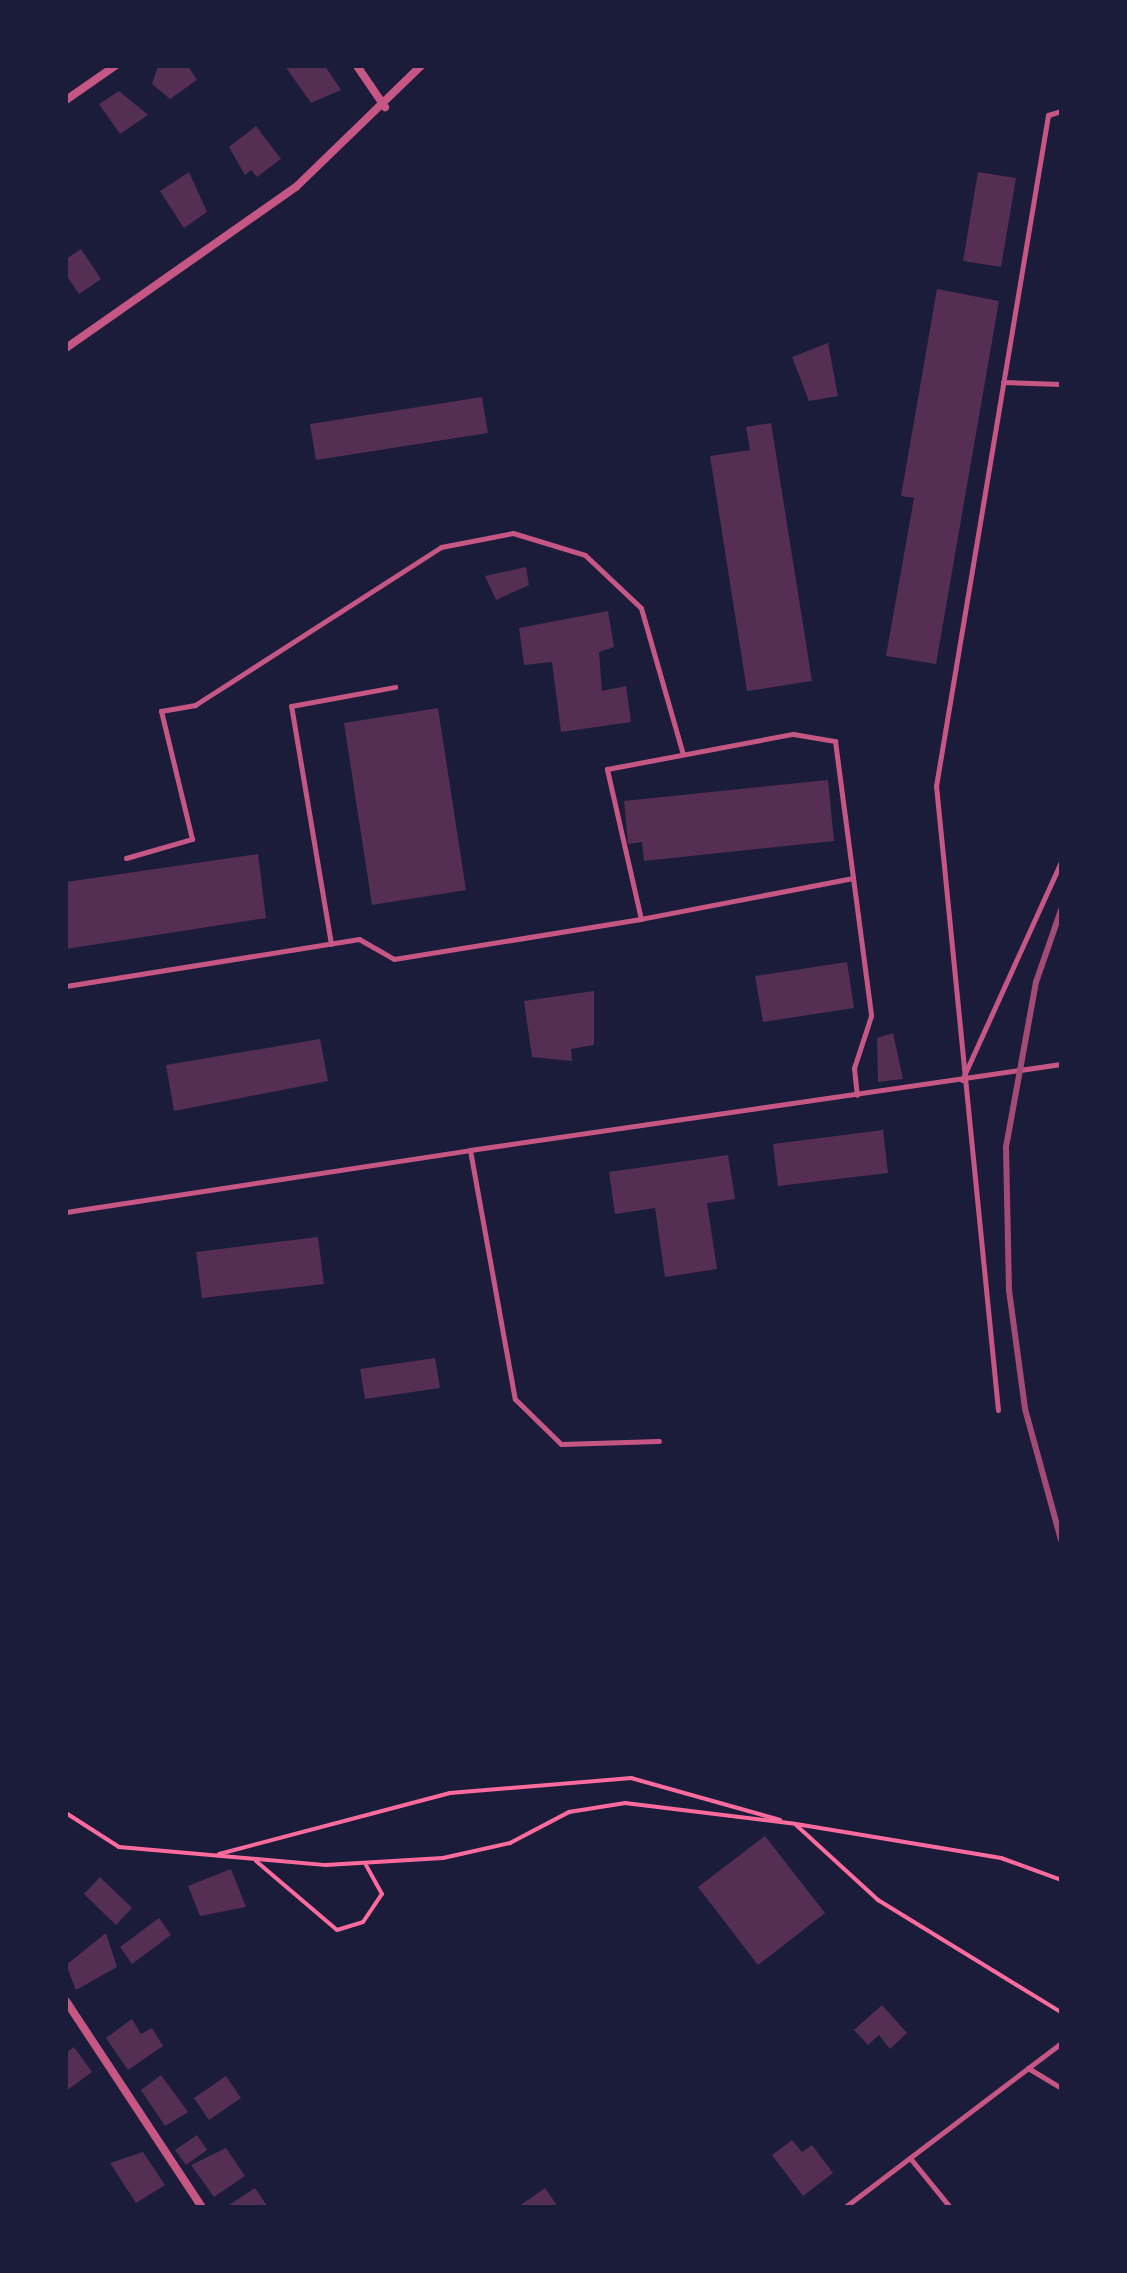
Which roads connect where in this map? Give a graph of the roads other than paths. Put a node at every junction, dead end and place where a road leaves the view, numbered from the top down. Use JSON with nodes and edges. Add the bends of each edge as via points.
{"nodes":[{"id":1,"x":115,"y":66,"type":"edge"},
{"id":2,"x":357,"y":66,"type":"edge"},
{"id":3,"x":421,"y":66,"type":"edge"},
{"id":4,"x":66,"y":100,"type":"edge"},
{"id":5,"x":385,"y":107,"type":"junction"},
{"id":6,"x":1061,"y":111,"type":"edge"},
{"id":7,"x":66,"y":348,"type":"edge"},
{"id":8,"x":1003,"y":382,"type":"junction"},
{"id":9,"x":1061,"y":384,"type":"edge"},
{"id":10,"x":395,"y":687,"type":"dead end"},
{"id":11,"x":683,"y":754,"type":"junction"},
{"id":12,"x":126,"y":858,"type":"dead end"},
{"id":13,"x":1061,"y":862,"type":"edge"},
{"id":14,"x":853,"y":878,"type":"junction"},
{"id":15,"x":641,"y":919,"type":"junction"},
{"id":16,"x":331,"y":944,"type":"junction"},
{"id":17,"x":66,"y":986,"type":"edge"},
{"id":18,"x":1061,"y":1064,"type":"edge"},
{"id":19,"x":962,"y":1081,"type":"junction"},
{"id":20,"x":857,"y":1095,"type":"junction"},
{"id":21,"x":470,"y":1150,"type":"junction"},
{"id":22,"x":66,"y":1212,"type":"edge"},
{"id":23,"x":998,"y":1410,"type":"dead end"},
{"id":24,"x":659,"y":1441,"type":"dead end"},
{"id":25,"x":66,"y":2001,"type":"edge"},
{"id":26,"x":1061,"y":2043,"type":"edge"},
{"id":27,"x":1028,"y":2068,"type":"junction"},
{"id":28,"x":1061,"y":2088,"type":"edge"},
{"id":29,"x":910,"y":2158,"type":"junction"},
{"id":30,"x":202,"y":2207,"type":"edge"},
{"id":31,"x":845,"y":2207,"type":"edge"},
{"id":32,"x":950,"y":2207,"type":"edge"}],
"edges":[{"from":1,"to":4,"type":"street"},
{"from":2,"to":5,"type":"street"},
{"from":3,"to":5,"type":"street"},
{"from":5,"to":7,"type":"street","via":[[296,187]]},
{"from":6,"to":8,"type":"lane","via":[[1048,115]]},
{"from":8,"to":9,"type":"lane"},
{"from":8,"to":19,"type":"lane","via":[[936,786]]},
{"from":10,"to":16,"type":"lane","via":[[291,706]]},
{"from":11,"to":12,"type":"lane","via":[[641,608],[585,555],[513,533],[441,547],[195,705],[161,711],[192,839]]},
{"from":11,"to":14,"type":"lane","via":[[793,734],[835,741]]},
{"from":11,"to":15,"type":"lane","via":[[607,769]]},
{"from":13,"to":19,"type":"lane"},
{"from":14,"to":15,"type":"lane"},
{"from":14,"to":20,"type":"lane","via":[[871,1016],[854,1068]]},
{"from":15,"to":16,"type":"lane","via":[[394,959],[359,939]]},
{"from":16,"to":17,"type":"lane"},
{"from":18,"to":19,"type":"lane"},
{"from":19,"to":20,"type":"lane"},
{"from":19,"to":23,"type":"lane"},
{"from":20,"to":21,"type":"lane"},
{"from":21,"to":22,"type":"lane"},
{"from":21,"to":24,"type":"lane","via":[[515,1399],[561,1444]]},
{"from":25,"to":30,"type":"street"},
{"from":26,"to":27,"type":"lane"},
{"from":27,"to":28,"type":"lane"},
{"from":27,"to":29,"type":"lane"},
{"from":29,"to":31,"type":"lane"},
{"from":29,"to":32,"type":"lane"}]}
